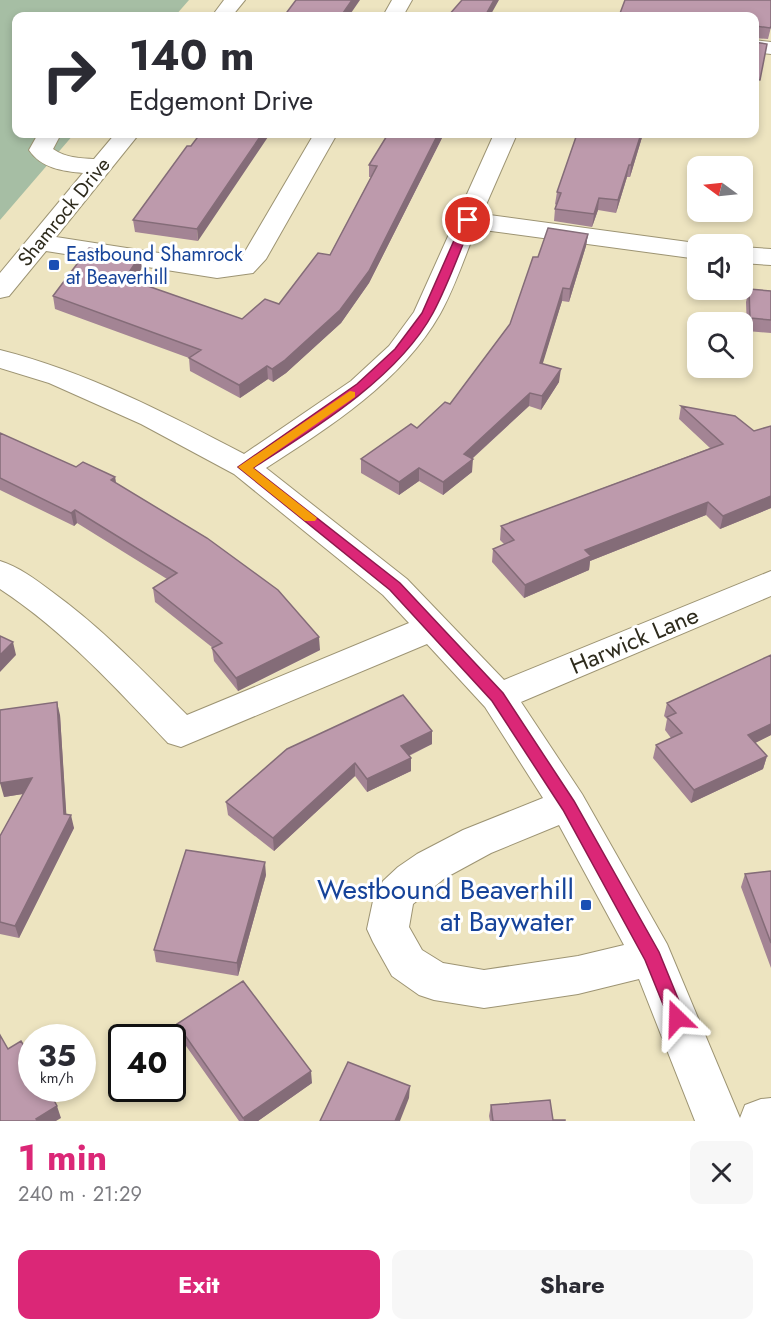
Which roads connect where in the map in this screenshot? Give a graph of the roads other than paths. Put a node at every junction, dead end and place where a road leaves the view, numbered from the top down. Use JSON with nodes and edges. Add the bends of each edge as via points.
{"nodes":[{"id":1,"x":235,"y":0,"type":"edge"},
{"id":2,"x":225,"y":12,"type":"edge"},
{"id":3,"x":47,"y":138,"type":"edge"},
{"id":4,"x":124,"y":138,"type":"edge"},
{"id":5,"x":323,"y":138,"type":"edge"},
{"id":6,"x":503,"y":138,"type":"edge"},
{"id":7,"x":100,"y":167,"type":"junction"},
{"id":8,"x":468,"y":220,"type":"junction"},
{"id":9,"x":39,"y":242,"type":"junction"},
{"id":10,"x":687,"y":250,"type":"edge"},
{"id":11,"x":753,"y":256,"type":"edge"},
{"id":12,"x":771,"y":257,"type":"edge"},
{"id":13,"x":0,"y":290,"type":"edge"},
{"id":14,"x":0,"y":359,"type":"edge"},
{"id":15,"x":245,"y":467,"type":"junction"},
{"id":16,"x":0,"y":573,"type":"edge"},
{"id":17,"x":771,"y":583,"type":"edge"},
{"id":18,"x":433,"y":627,"type":"junction"},
{"id":19,"x":498,"y":697,"type":"junction"},
{"id":20,"x":568,"y":805,"type":"junction"},
{"id":21,"x":652,"y":957,"type":"junction"},
{"id":22,"x":771,"y":1120,"type":"edge"},
{"id":23,"x":718,"y":1121,"type":"edge"},
{"id":24,"x":761,"y":1121,"type":"edge"}],
"edges":[{"from":1,"to":2,"type":"street"},
{"from":3,"to":7,"type":"street","via":[[41,150],[56,163]]},
{"from":4,"to":7,"type":"street","name":"Shamrock Drive"},
{"from":5,"to":9,"type":"street","via":[[253,259],[244,267],[217,270]]},
{"from":6,"to":8,"type":"street"},
{"from":7,"to":9,"type":"street","name":"Shamrock Drive"},
{"from":8,"to":10,"type":"street"},
{"from":8,"to":15,"type":"street","via":[[427,314],[399,352],[361,387]]},
{"from":9,"to":13,"type":"street","name":"Shamrock Drive"},
{"from":11,"to":12,"type":"street"},
{"from":14,"to":15,"type":"street","via":[[59,377],[151,417]]},
{"from":15,"to":18,"type":"street","via":[[395,586]]},
{"from":16,"to":18,"type":"street","via":[[25,588],[96,646],[181,732]]},
{"from":17,"to":19,"type":"street","name":"Harwick Lane"},
{"from":18,"to":19,"type":"street"},
{"from":19,"to":20,"type":"street"},
{"from":20,"to":21,"type":"street"},
{"from":20,"to":21,"type":"street","via":[[508,828],[429,867],[396,895],[388,929],[407,963],[434,981],[484,989],[578,975]]},
{"from":21,"to":23,"type":"street"},
{"from":22,"to":24,"type":"street"}]}
